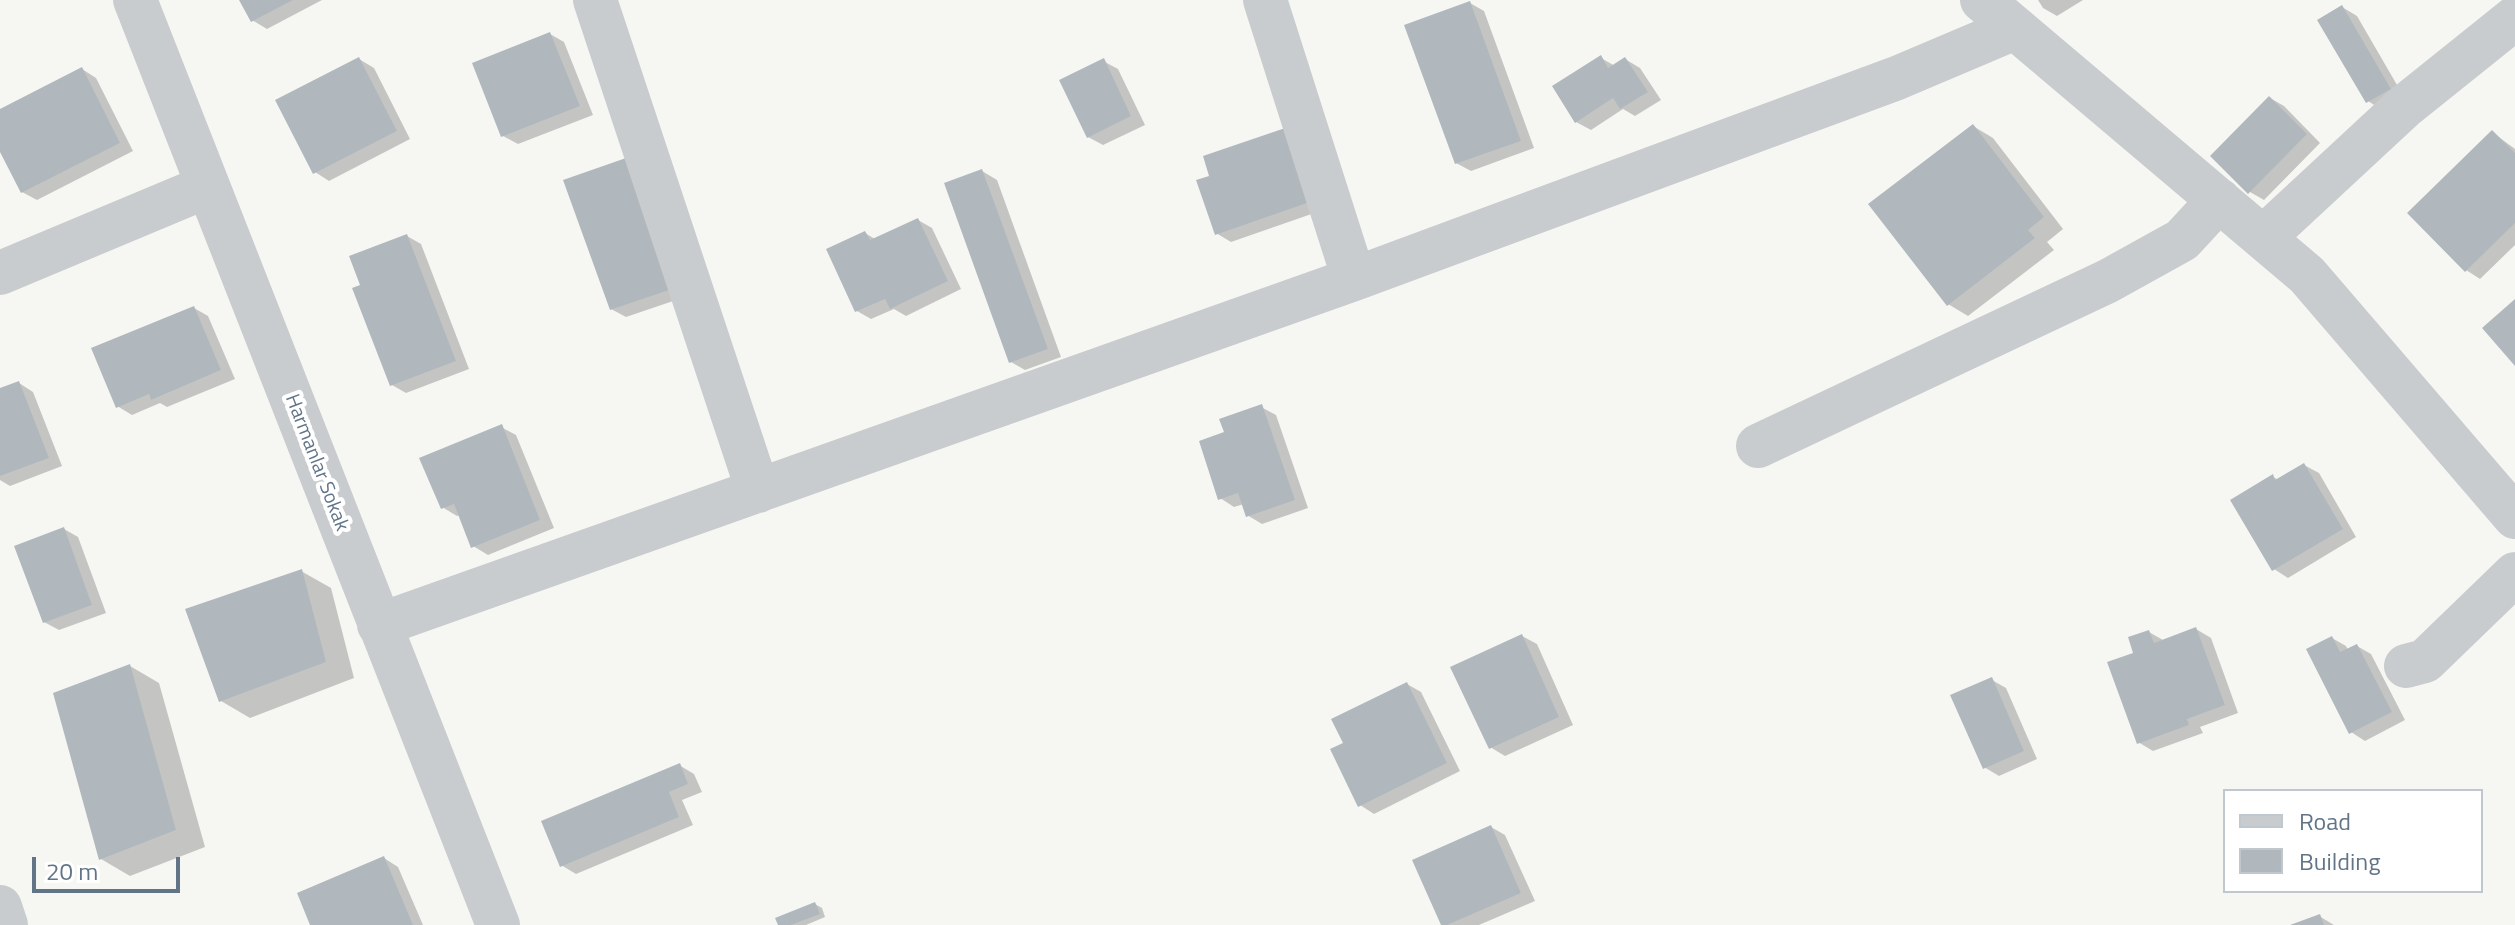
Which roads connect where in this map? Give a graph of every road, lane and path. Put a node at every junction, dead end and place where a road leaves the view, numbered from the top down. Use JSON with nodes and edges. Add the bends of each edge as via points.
{"nodes":[{"id":1,"x":135,"y":0,"type":"edge"},
{"id":2,"x":1265,"y":0,"type":"edge"},
{"id":3,"x":1982,"y":0,"type":"edge"},
{"id":4,"x":609,"y":4,"type":"edge"},
{"id":5,"x":2515,"y":18,"type":"edge"},
{"id":6,"x":2015,"y":28,"type":"junction"},
{"id":7,"x":208,"y":186,"type":"junction"},
{"id":8,"x":2219,"y":200,"type":"junction"},
{"id":9,"x":2265,"y":236,"type":"junction"},
{"id":10,"x":0,"y":273,"type":"edge"},
{"id":11,"x":1354,"y":279,"type":"junction"},
{"id":12,"x":1758,"y":446,"type":"dead end"},
{"id":13,"x":758,"y":491,"type":"junction"},
{"id":14,"x":2515,"y":517,"type":"edge"},
{"id":15,"x":2515,"y":574,"type":"edge"},
{"id":16,"x":379,"y":625,"type":"junction"},
{"id":17,"x":2406,"y":666,"type":"dead end"},
{"id":18,"x":0,"y":907,"type":"edge"},
{"id":19,"x":6,"y":925,"type":"edge"},
{"id":20,"x":498,"y":925,"type":"edge"}],
"edges":[{"from":1,"to":7,"type":"street","name":"Harmanlar Sokak"},
{"from":2,"to":11,"type":"street"},
{"from":3,"to":6,"type":"street"},
{"from":4,"to":13,"type":"street"},
{"from":5,"to":9,"type":"street","via":[[2404,107]]},
{"from":6,"to":8,"type":"street"},
{"from":6,"to":11,"type":"street","via":[[1897,78]]},
{"from":7,"to":10,"type":"street"},
{"from":7,"to":16,"type":"street","name":"Harmanlar Sokak"},
{"from":8,"to":9,"type":"street"},
{"from":8,"to":12,"type":"street","via":[[2182,240],[2108,281]]},
{"from":9,"to":14,"type":"street","via":[[2307,275]]},
{"from":11,"to":13,"type":"street"},
{"from":13,"to":16,"type":"street"},
{"from":15,"to":17,"type":"street","via":[[2425,661]]},
{"from":16,"to":20,"type":"street","name":"Harmanlar Sokak"},
{"from":18,"to":19,"type":"street"}]}
